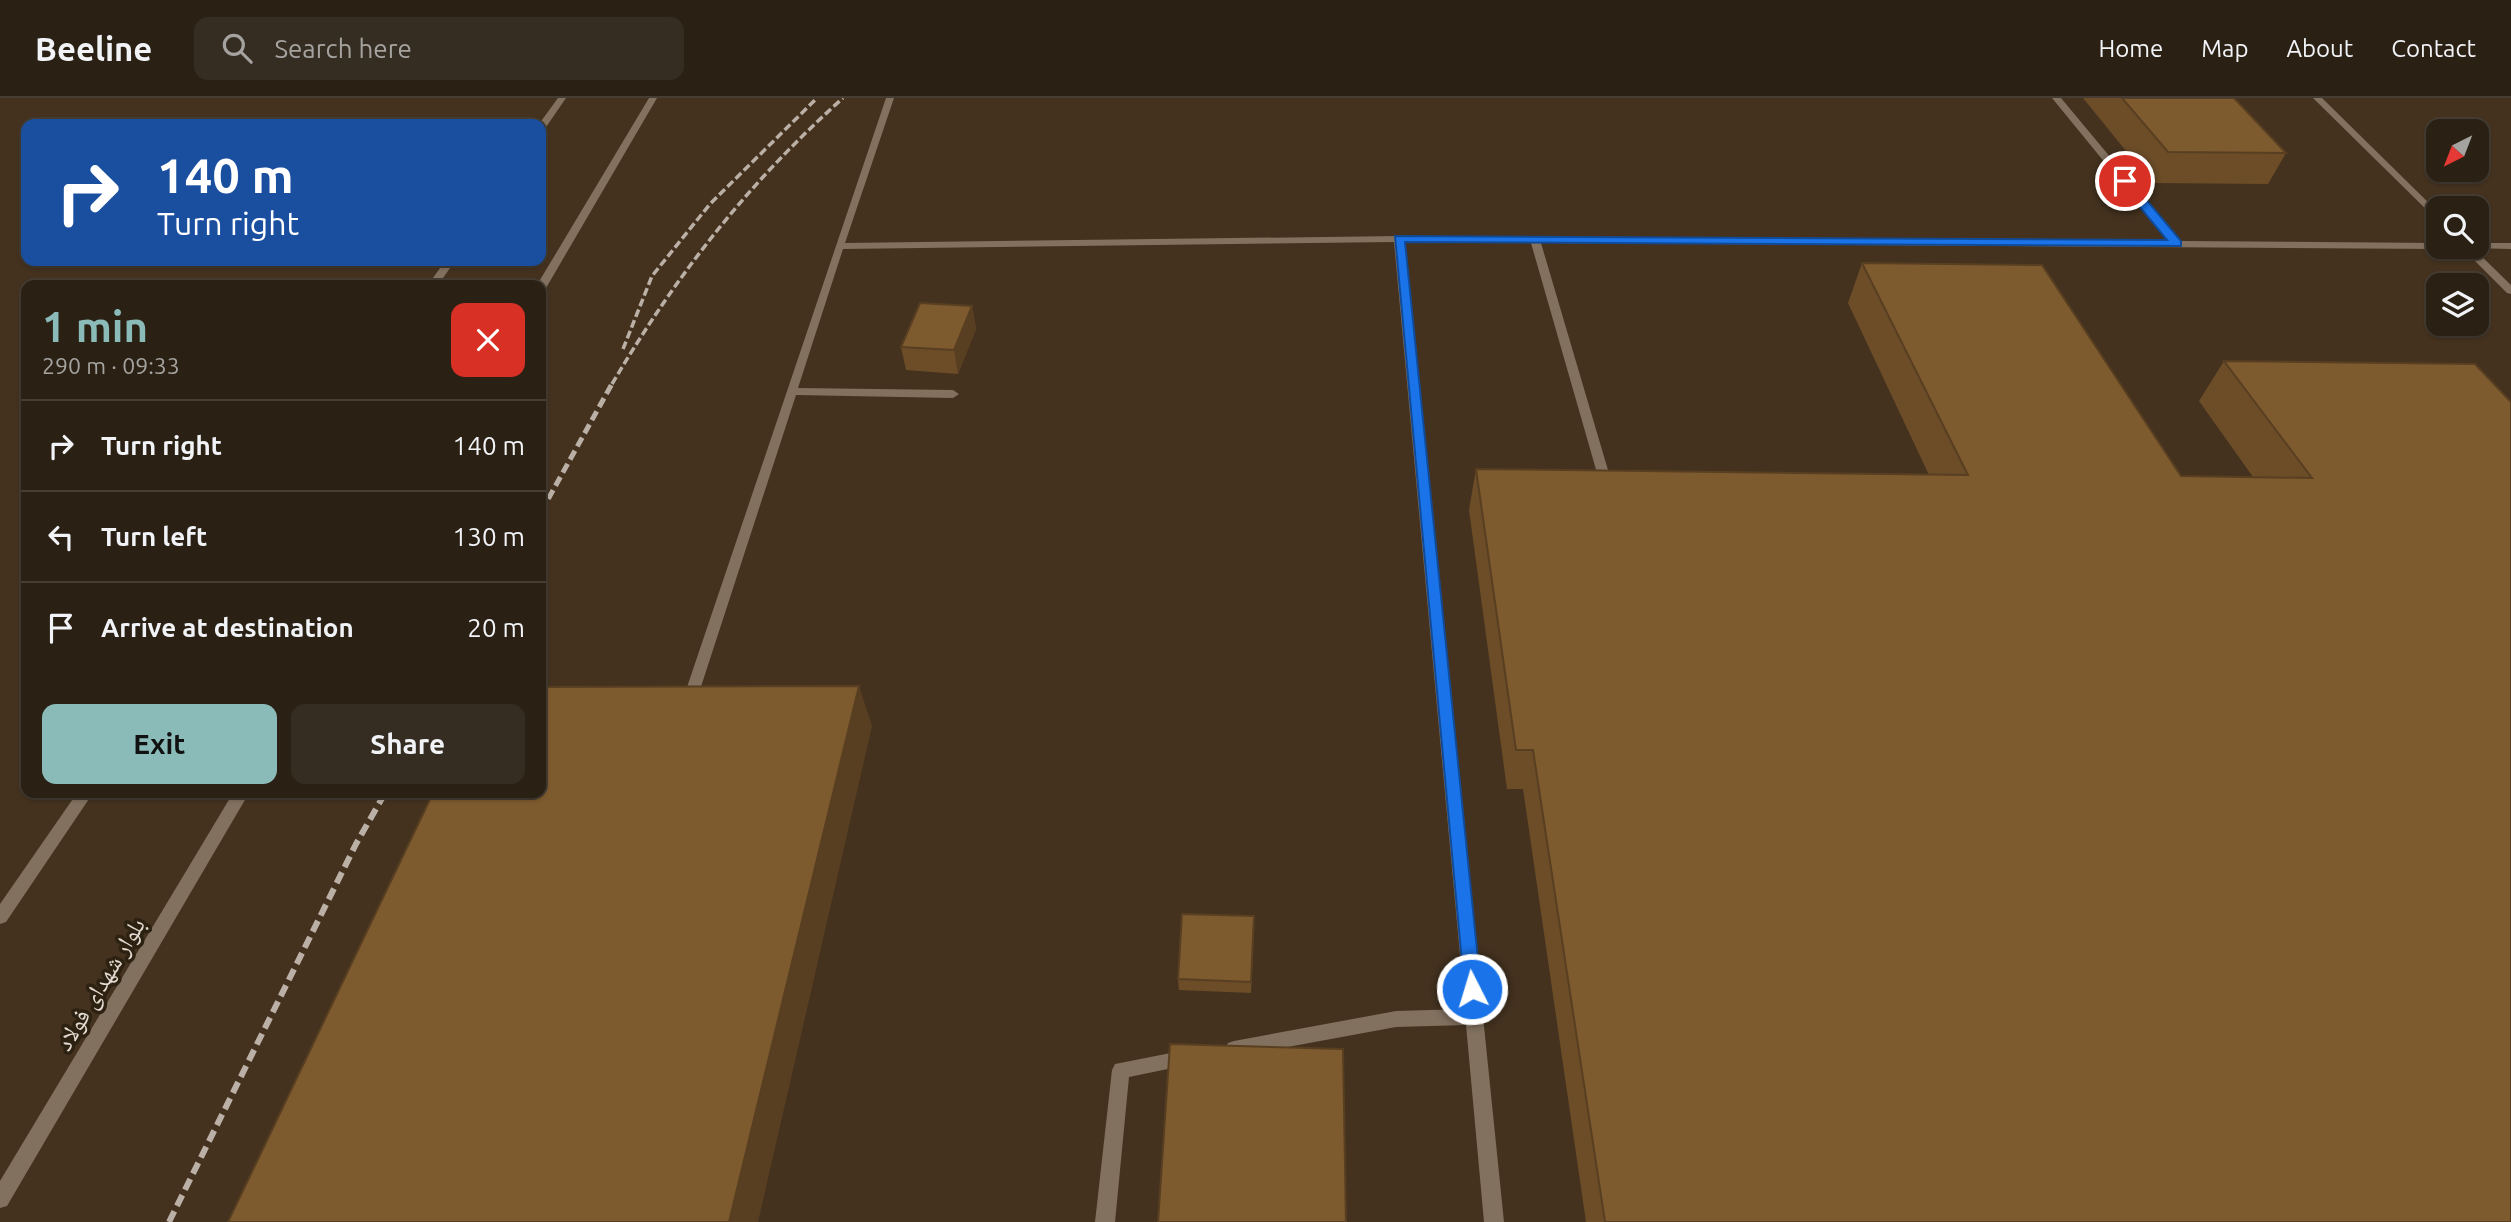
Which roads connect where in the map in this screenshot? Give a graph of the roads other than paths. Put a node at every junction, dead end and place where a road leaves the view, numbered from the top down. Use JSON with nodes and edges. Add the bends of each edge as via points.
{"nodes":[{"id":1,"x":562,"y":98,"type":"edge"},
{"id":2,"x":653,"y":98,"type":"edge"},
{"id":3,"x":890,"y":98,"type":"edge"},
{"id":4,"x":2056,"y":98,"type":"edge"},
{"id":5,"x":2318,"y":98,"type":"edge"},
{"id":6,"x":546,"y":121,"type":"edge"},
{"id":7,"x":2426,"y":206,"type":"edge"},
{"id":8,"x":1399,"y":239,"type":"junction"},
{"id":9,"x":1535,"y":240,"type":"junction"},
{"id":10,"x":2176,"y":244,"type":"junction"},
{"id":11,"x":839,"y":246,"type":"junction"},
{"id":12,"x":2426,"y":246,"type":"edge"},
{"id":13,"x":2489,"y":246,"type":"edge"},
{"id":14,"x":2511,"y":246,"type":"edge"},
{"id":15,"x":2478,"y":259,"type":"edge"},
{"id":16,"x":546,"y":280,"type":"edge"},
{"id":17,"x":2511,"y":291,"type":"edge"},
{"id":18,"x":792,"y":391,"type":"junction"},
{"id":19,"x":953,"y":394,"type":"dead end"},
{"id":20,"x":1610,"y":499,"type":"edge"},
{"id":21,"x":685,"y":714,"type":"edge"},
{"id":22,"x":82,"y":798,"type":"edge"},
{"id":23,"x":238,"y":798,"type":"edge"},
{"id":24,"x":0,"y":917,"type":"edge"},
{"id":25,"x":1474,"y":1017,"type":"junction"},
{"id":26,"x":0,"y":1199,"type":"edge"},
{"id":27,"x":1105,"y":1222,"type":"edge"},
{"id":28,"x":1494,"y":1222,"type":"edge"}],
"edges":[{"from":1,"to":6,"type":"street"},
{"from":2,"to":16,"type":"street"},
{"from":3,"to":11,"type":"street"},
{"from":4,"to":10,"type":"street"},
{"from":5,"to":7,"type":"street"},
{"from":8,"to":9,"type":"street"},
{"from":8,"to":11,"type":"street"},
{"from":8,"to":25,"type":"street"},
{"from":9,"to":10,"type":"street"},
{"from":9,"to":20,"type":"street"},
{"from":10,"to":12,"type":"street"},
{"from":11,"to":18,"type":"street"},
{"from":13,"to":14,"type":"street"},
{"from":15,"to":17,"type":"street"},
{"from":18,"to":19,"type":"street"},
{"from":18,"to":21,"type":"street"},
{"from":22,"to":24,"type":"street"},
{"from":23,"to":26,"type":"street","name":"بلوار شهدای فولاد"},
{"from":25,"to":27,"type":"street","via":[[1396,1019],[1121,1070]]},
{"from":25,"to":28,"type":"street"}]}
